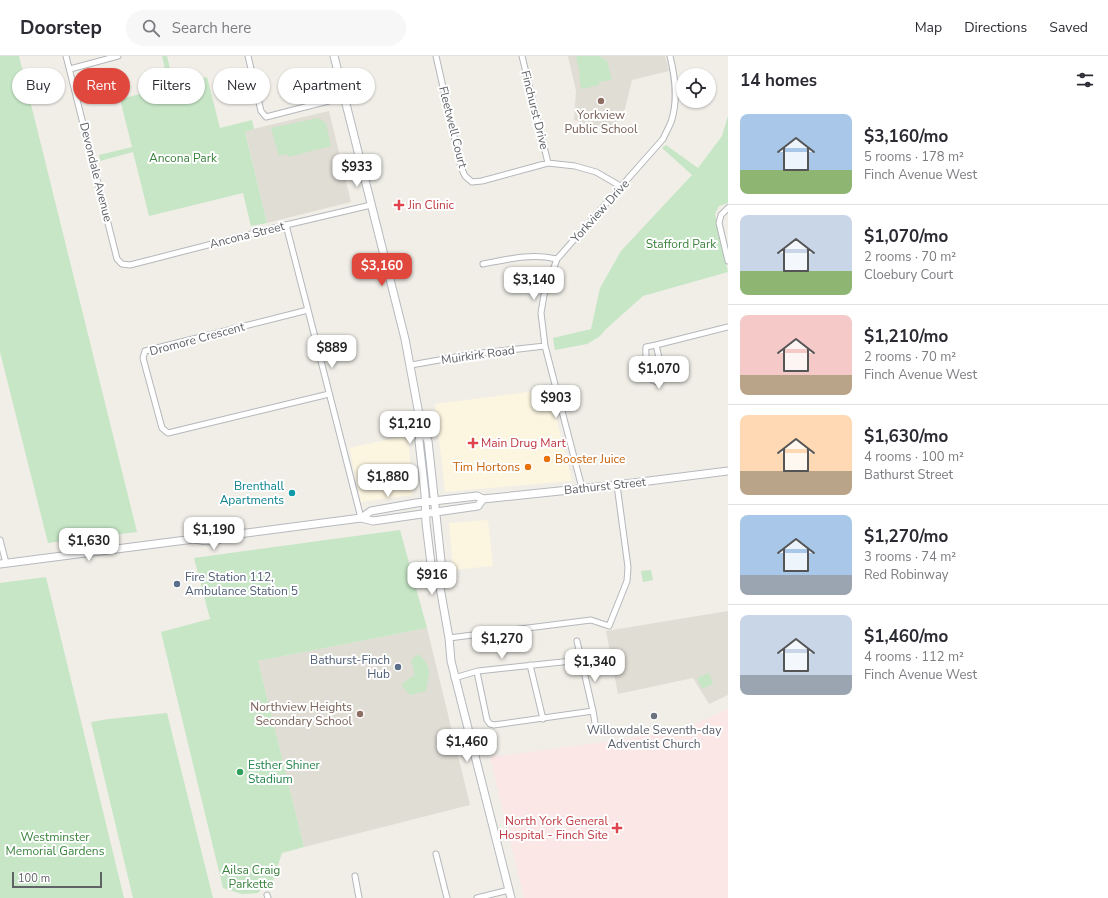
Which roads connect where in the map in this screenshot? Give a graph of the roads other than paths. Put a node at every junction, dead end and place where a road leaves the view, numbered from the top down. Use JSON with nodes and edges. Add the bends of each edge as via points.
{"nodes":[{"id":1,"x":66,"y":56,"type":"edge"},
{"id":2,"x":118,"y":56,"type":"edge"},
{"id":3,"x":248,"y":56,"type":"edge"},
{"id":4,"x":334,"y":56,"type":"edge"},
{"id":5,"x":436,"y":56,"type":"edge"},
{"id":6,"x":522,"y":56,"type":"edge"},
{"id":7,"x":670,"y":56,"type":"edge"},
{"id":8,"x":337,"y":68,"type":"edge"},
{"id":9,"x":70,"y":69,"type":"junction"},
{"id":10,"x":317,"y":104,"type":"edge"},
{"id":11,"x":346,"y":104,"type":"edge"},
{"id":12,"x":548,"y":163,"type":"junction"},
{"id":13,"x":622,"y":187,"type":"junction"},
{"id":14,"x":371,"y":204,"type":"junction"},
{"id":15,"x":728,"y":208,"type":"edge"},
{"id":16,"x":286,"y":225,"type":"junction"},
{"id":17,"x":557,"y":259,"type":"junction"},
{"id":18,"x":728,"y":261,"type":"edge"},
{"id":19,"x":122,"y":264,"type":"joint"},
{"id":20,"x":483,"y":264,"type":"dead end"},
{"id":21,"x":308,"y":310,"type":"junction"},
{"id":22,"x":728,"y":328,"type":"edge"},
{"id":23,"x":656,"y":345,"type":"junction"},
{"id":24,"x":545,"y":346,"type":"junction"},
{"id":25,"x":410,"y":365,"type":"junction"},
{"id":26,"x":329,"y":394,"type":"junction"},
{"id":27,"x":421,"y":425,"type":"junction"},
{"id":28,"x":728,"y":471,"type":"edge"},
{"id":29,"x":617,"y":485,"type":"junction"},
{"id":30,"x":582,"y":488,"type":"junction"},
{"id":31,"x":483,"y":499,"type":"junction"},
{"id":32,"x":435,"y":501,"type":"junction"},
{"id":33,"x":425,"y":502,"type":"junction"},
{"id":34,"x":436,"y":512,"type":"junction"},
{"id":35,"x":426,"y":513,"type":"junction"},
{"id":36,"x":361,"y":518,"type":"junction"},
{"id":37,"x":0,"y":540,"type":"edge"},
{"id":38,"x":3,"y":564,"type":"edge"},
{"id":39,"x":438,"y":576,"type":"junction"},
{"id":40,"x":449,"y":638,"type":"junction"},
{"id":41,"x":577,"y":641,"type":"dead end"},
{"id":42,"x":581,"y":660,"type":"junction"},
{"id":43,"x":530,"y":665,"type":"junction"},
{"id":44,"x":477,"y":672,"type":"junction"},
{"id":45,"x":454,"y":678,"type":"junction"},
{"id":46,"x":593,"y":711,"type":"junction"},
{"id":47,"x":543,"y":718,"type":"junction"},
{"id":48,"x":596,"y":729,"type":"dead end"},
{"id":49,"x":436,"y":854,"type":"dead end"},
{"id":50,"x":355,"y":876,"type":"dead end"},
{"id":51,"x":510,"y":890,"type":"junction"},
{"id":52,"x":360,"y":898,"type":"edge"},
{"id":53,"x":446,"y":898,"type":"edge"},
{"id":54,"x":477,"y":898,"type":"edge"},
{"id":55,"x":511,"y":898,"type":"edge"}],
"edges":[{"from":1,"to":9,"type":"street","name":"Devondale Avenue"},
{"from":2,"to":9,"type":"street"},
{"from":3,"to":10,"type":"street","via":[[261,111],[266,117]]},
{"from":4,"to":8,"type":"main road"},
{"from":5,"to":12,"type":"street","name":"Fleetwell Court","via":[[465,176],[472,182],[482,181]]},
{"from":6,"to":12,"type":"street","name":"Finchurst Drive"},
{"from":7,"to":13,"type":"street","name":"Yorkview Drive","via":[[676,85],[672,119],[663,139]]},
{"from":9,"to":19,"type":"street","name":"Devondale Avenue","via":[[117,259]]},
{"from":11,"to":14,"type":"main road"},
{"from":12,"to":13,"type":"street","name":"Fleetwell Court","via":[[596,172]]},
{"from":13,"to":17,"type":"street","name":"Yorkview Drive"},
{"from":14,"to":16,"type":"street","name":"Ancona Street"},
{"from":14,"to":25,"type":"main road"},
{"from":15,"to":18,"type":"street","via":[[721,215],[719,223]]},
{"from":16,"to":19,"type":"street","name":"Ancona Street","via":[[130,265]]},
{"from":16,"to":21,"type":"street"},
{"from":17,"to":20,"type":"street","via":[[540,256],[511,258]]},
{"from":17,"to":24,"type":"street","name":"Yorkview Drive","via":[[541,313]]},
{"from":21,"to":26,"type":"street"},
{"from":21,"to":26,"type":"street","name":"Dromore Crescent","via":[[145,351],[143,358],[162,428],[168,433]]},
{"from":22,"to":23,"type":"street"},
{"from":23,"to":23,"type":"street","via":[[646,348],[646,357],[652,380],[657,382],[662,379],[663,374]]},
{"from":24,"to":25,"type":"street","name":"Muirkirk Road","via":[[473,354]]},
{"from":24,"to":30,"type":"street","name":"Yorkview Drive"},
{"from":25,"to":27,"type":"main road"},
{"from":26,"to":36,"type":"street"},
{"from":27,"to":32,"type":"main road","via":[[428,441]]},
{"from":27,"to":33,"type":"main road","via":[[419,441]]},
{"from":28,"to":29,"type":"main road","name":"Bathurst Street"},
{"from":29,"to":30,"type":"main road","name":"Bathurst Street"},
{"from":29,"to":40,"type":"street","via":[[628,567],[627,581],[609,626],[591,620]]},
{"from":30,"to":31,"type":"main road","name":"Bathurst Street"},
{"from":31,"to":32,"type":"main road","name":"Bathurst Street","via":[[477,496]]},
{"from":31,"to":34,"type":"main road","name":"Bathurst Street","via":[[478,506]]},
{"from":32,"to":33,"type":"main road","name":"Bathurst Street"},
{"from":32,"to":34,"type":"main road"},
{"from":33,"to":35,"type":"main road"},
{"from":33,"to":36,"type":"main road","name":"Bathurst Street","via":[[371,510]]},
{"from":34,"to":35,"type":"main road","name":"Bathurst Street"},
{"from":34,"to":39,"type":"main road","via":[[442,570]]},
{"from":35,"to":36,"type":"main road","name":"Bathurst Street","via":[[373,521]]},
{"from":35,"to":39,"type":"main road","via":[[432,572]]},
{"from":36,"to":38,"type":"main road","name":"Bathurst Street","via":[[231,535],[211,542],[194,539]]},
{"from":37,"to":38,"type":"street"},
{"from":39,"to":40,"type":"main road"},
{"from":40,"to":45,"type":"main road"},
{"from":41,"to":42,"type":"street"},
{"from":42,"to":43,"type":"street"},
{"from":42,"to":46,"type":"street"},
{"from":43,"to":44,"type":"street"},
{"from":43,"to":47,"type":"street"},
{"from":44,"to":45,"type":"street"},
{"from":44,"to":47,"type":"street","via":[[490,724],[496,726]]},
{"from":45,"to":51,"type":"main road"},
{"from":46,"to":47,"type":"street"},
{"from":46,"to":48,"type":"street"},
{"from":49,"to":53,"type":"street"},
{"from":50,"to":52,"type":"street"},
{"from":51,"to":54,"type":"street"},
{"from":51,"to":55,"type":"main road"}]}
